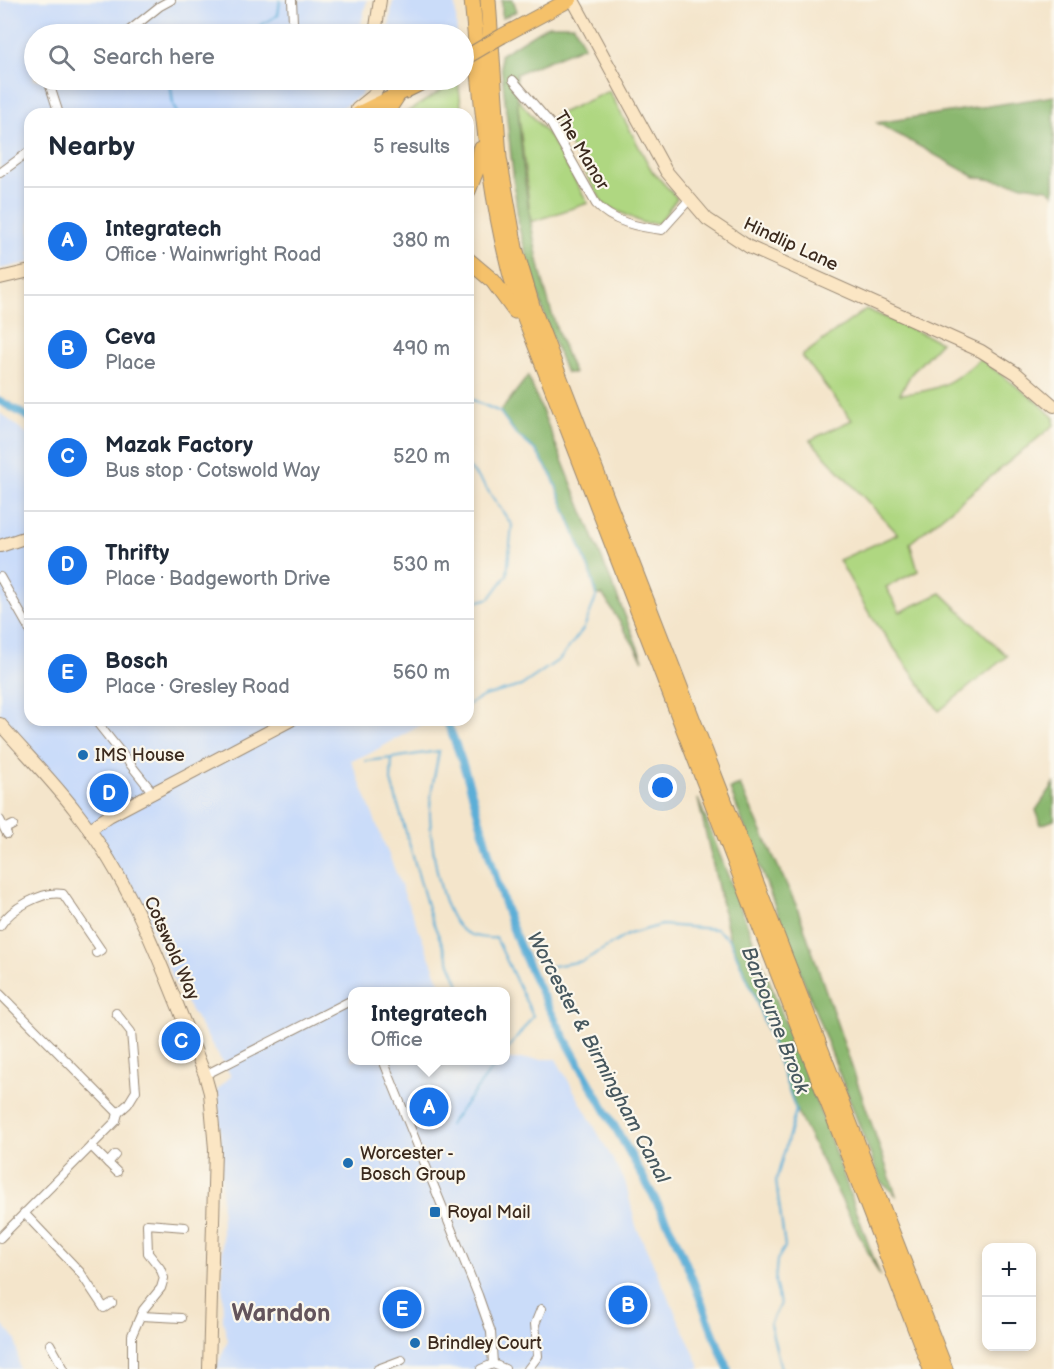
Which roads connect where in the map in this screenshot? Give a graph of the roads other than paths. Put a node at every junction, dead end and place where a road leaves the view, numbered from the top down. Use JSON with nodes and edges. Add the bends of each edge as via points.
{"nodes":[{"id":1,"x":171,"y":0,"type":"edge"},
{"id":2,"x":291,"y":0,"type":"edge"},
{"id":3,"x":380,"y":0,"type":"edge"},
{"id":4,"x":472,"y":0,"type":"edge"},
{"id":5,"x":571,"y":0,"type":"edge"},
{"id":6,"x":489,"y":2,"type":"edge"},
{"id":7,"x":293,"y":22,"type":"dead end"},
{"id":8,"x":138,"y":24,"type":"edge"},
{"id":9,"x":376,"y":24,"type":"edge"},
{"id":10,"x":474,"y":52,"type":"edge"},
{"id":11,"x":513,"y":80,"type":"dead end"},
{"id":12,"x":51,"y":90,"type":"edge"},
{"id":13,"x":376,"y":90,"type":"edge"},
{"id":14,"x":399,"y":90,"type":"edge"},
{"id":15,"x":399,"y":90,"type":"edge"},
{"id":16,"x":57,"y":108,"type":"edge"},
{"id":17,"x":358,"y":108,"type":"edge"},
{"id":18,"x":369,"y":108,"type":"edge"},
{"id":19,"x":388,"y":108,"type":"edge"},
{"id":20,"x":485,"y":130,"type":"junction"},
{"id":21,"x":24,"y":155,"type":"edge"},
{"id":22,"x":0,"y":173,"type":"edge"},
{"id":23,"x":474,"y":176,"type":"edge"},
{"id":24,"x":689,"y":200,"type":"junction"},
{"id":25,"x":474,"y":264,"type":"edge"},
{"id":26,"x":24,"y":272,"type":"edge"},
{"id":27,"x":0,"y":278,"type":"edge"},
{"id":28,"x":530,"y":333,"type":"junction"},
{"id":29,"x":1054,"y":406,"type":"edge"},
{"id":30,"x":24,"y":538,"type":"edge"},
{"id":31,"x":0,"y":546,"type":"edge"},
{"id":32,"x":0,"y":577,"type":"edge"},
{"id":33,"x":24,"y":619,"type":"edge"},
{"id":34,"x":0,"y":724,"type":"edge"},
{"id":35,"x":100,"y":726,"type":"edge"},
{"id":36,"x":280,"y":726,"type":"edge"},
{"id":37,"x":154,"y":794,"type":"junction"},
{"id":38,"x":0,"y":820,"type":"edge"},
{"id":39,"x":8,"y":829,"type":"dead end"},
{"id":40,"x":89,"y":830,"type":"junction"},
{"id":41,"x":2,"y":920,"type":"edge"},
{"id":42,"x":96,"y":953,"type":"dead end"},
{"id":43,"x":0,"y":994,"type":"edge"},
{"id":44,"x":348,"y":1002,"type":"edge"},
{"id":45,"x":116,"y":1014,"type":"dead end"},
{"id":46,"x":385,"y":1065,"type":"edge"},
{"id":47,"x":205,"y":1075,"type":"junction"},
{"id":48,"x":118,"y":1113,"type":"junction"},
{"id":49,"x":91,"y":1146,"type":"junction"},
{"id":50,"x":115,"y":1155,"type":"dead end"},
{"id":51,"x":108,"y":1162,"type":"junction"},
{"id":52,"x":117,"y":1172,"type":"dead end"},
{"id":53,"x":24,"y":1213,"type":"junction"},
{"id":54,"x":185,"y":1227,"type":"dead end"},
{"id":55,"x":0,"y":1238,"type":"edge"},
{"id":56,"x":112,"y":1303,"type":"dead end"},
{"id":57,"x":541,"y":1309,"type":"dead end"},
{"id":58,"x":141,"y":1316,"type":"junction"},
{"id":59,"x":181,"y":1318,"type":"dead end"},
{"id":60,"x":50,"y":1344,"type":"dead end"},
{"id":61,"x":402,"y":1360,"type":"dead end"},
{"id":62,"x":494,"y":1364,"type":"junction"},
{"id":63,"x":384,"y":1368,"type":"edge"},
{"id":64,"x":64,"y":1369,"type":"edge"},
{"id":65,"x":132,"y":1369,"type":"edge"},
{"id":66,"x":209,"y":1369,"type":"edge"},
{"id":67,"x":481,"y":1369,"type":"edge"},
{"id":68,"x":505,"y":1369,"type":"edge"},
{"id":69,"x":528,"y":1369,"type":"edge"},
{"id":70,"x":931,"y":1369,"type":"edge"},
{"id":71,"x":945,"y":1369,"type":"edge"}],
"edges":[{"from":1,"to":8,"type":"street"},
{"from":2,"to":7,"type":"street"},
{"from":3,"to":9,"type":"street"},
{"from":4,"to":20,"type":"highway"},
{"from":5,"to":10,"type":"main road","bridge":true},
{"from":5,"to":24,"type":"street","name":"Hindlip Lane","via":[[666,171]]},
{"from":6,"to":71,"type":"highway","via":[[499,158],[515,248],[532,309]]},
{"from":11,"to":24,"type":"street","name":"The Manor","via":[[551,124],[604,213],[662,230]]},
{"from":12,"to":16,"type":"street"},
{"from":13,"to":17,"type":"street"},
{"from":14,"to":18,"type":"main road"},
{"from":15,"to":19,"type":"main road"},
{"from":20,"to":23,"type":"highway"},
{"from":20,"to":28,"type":"highway","via":[[490,181],[506,262]]},
{"from":21,"to":22,"type":"street"},
{"from":24,"to":29,"type":"street","name":"Hindlip Lane","via":[[707,219],[749,247],[981,351],[1016,373]]},
{"from":25,"to":28,"type":"highway","via":[[504,294]]},
{"from":26,"to":27,"type":"street"},
{"from":28,"to":70,"type":"highway"},
{"from":30,"to":31,"type":"street"},
{"from":32,"to":33,"type":"street"},
{"from":34,"to":40,"type":"street","name":"Cotswold Way"},
{"from":35,"to":37,"type":"street"},
{"from":36,"to":37,"type":"street"},
{"from":37,"to":40,"type":"street"},
{"from":38,"to":39,"type":"street"},
{"from":40,"to":47,"type":"street","name":"Cotswold Way","via":[[145,925]]},
{"from":41,"to":42,"type":"street","via":[[54,892],[63,894],[101,950]]},
{"from":43,"to":48,"type":"street"},
{"from":44,"to":47,"type":"street"},
{"from":45,"to":48,"type":"street","via":[[131,1032],[136,1091]]},
{"from":46,"to":62,"type":"street","via":[[478,1295],[491,1332]]},
{"from":47,"to":66,"type":"street","name":"Cotswold Way","via":[[215,1149]]},
{"from":48,"to":49,"type":"street"},
{"from":49,"to":51,"type":"street"},
{"from":49,"to":53,"type":"street"},
{"from":50,"to":51,"type":"street"},
{"from":51,"to":52,"type":"street"},
{"from":53,"to":55,"type":"street"},
{"from":53,"to":56,"type":"street","via":[[80,1272],[104,1308]]},
{"from":54,"to":58,"type":"street","via":[[147,1224],[148,1253],[164,1278]]},
{"from":57,"to":69,"type":"street","via":[[535,1324],[538,1356]]},
{"from":58,"to":59,"type":"street"},
{"from":58,"to":65,"type":"street","via":[[132,1335]]},
{"from":60,"to":64,"type":"street"},
{"from":61,"to":63,"type":"street"},
{"from":62,"to":67,"type":"street"},
{"from":62,"to":68,"type":"street"}]}
